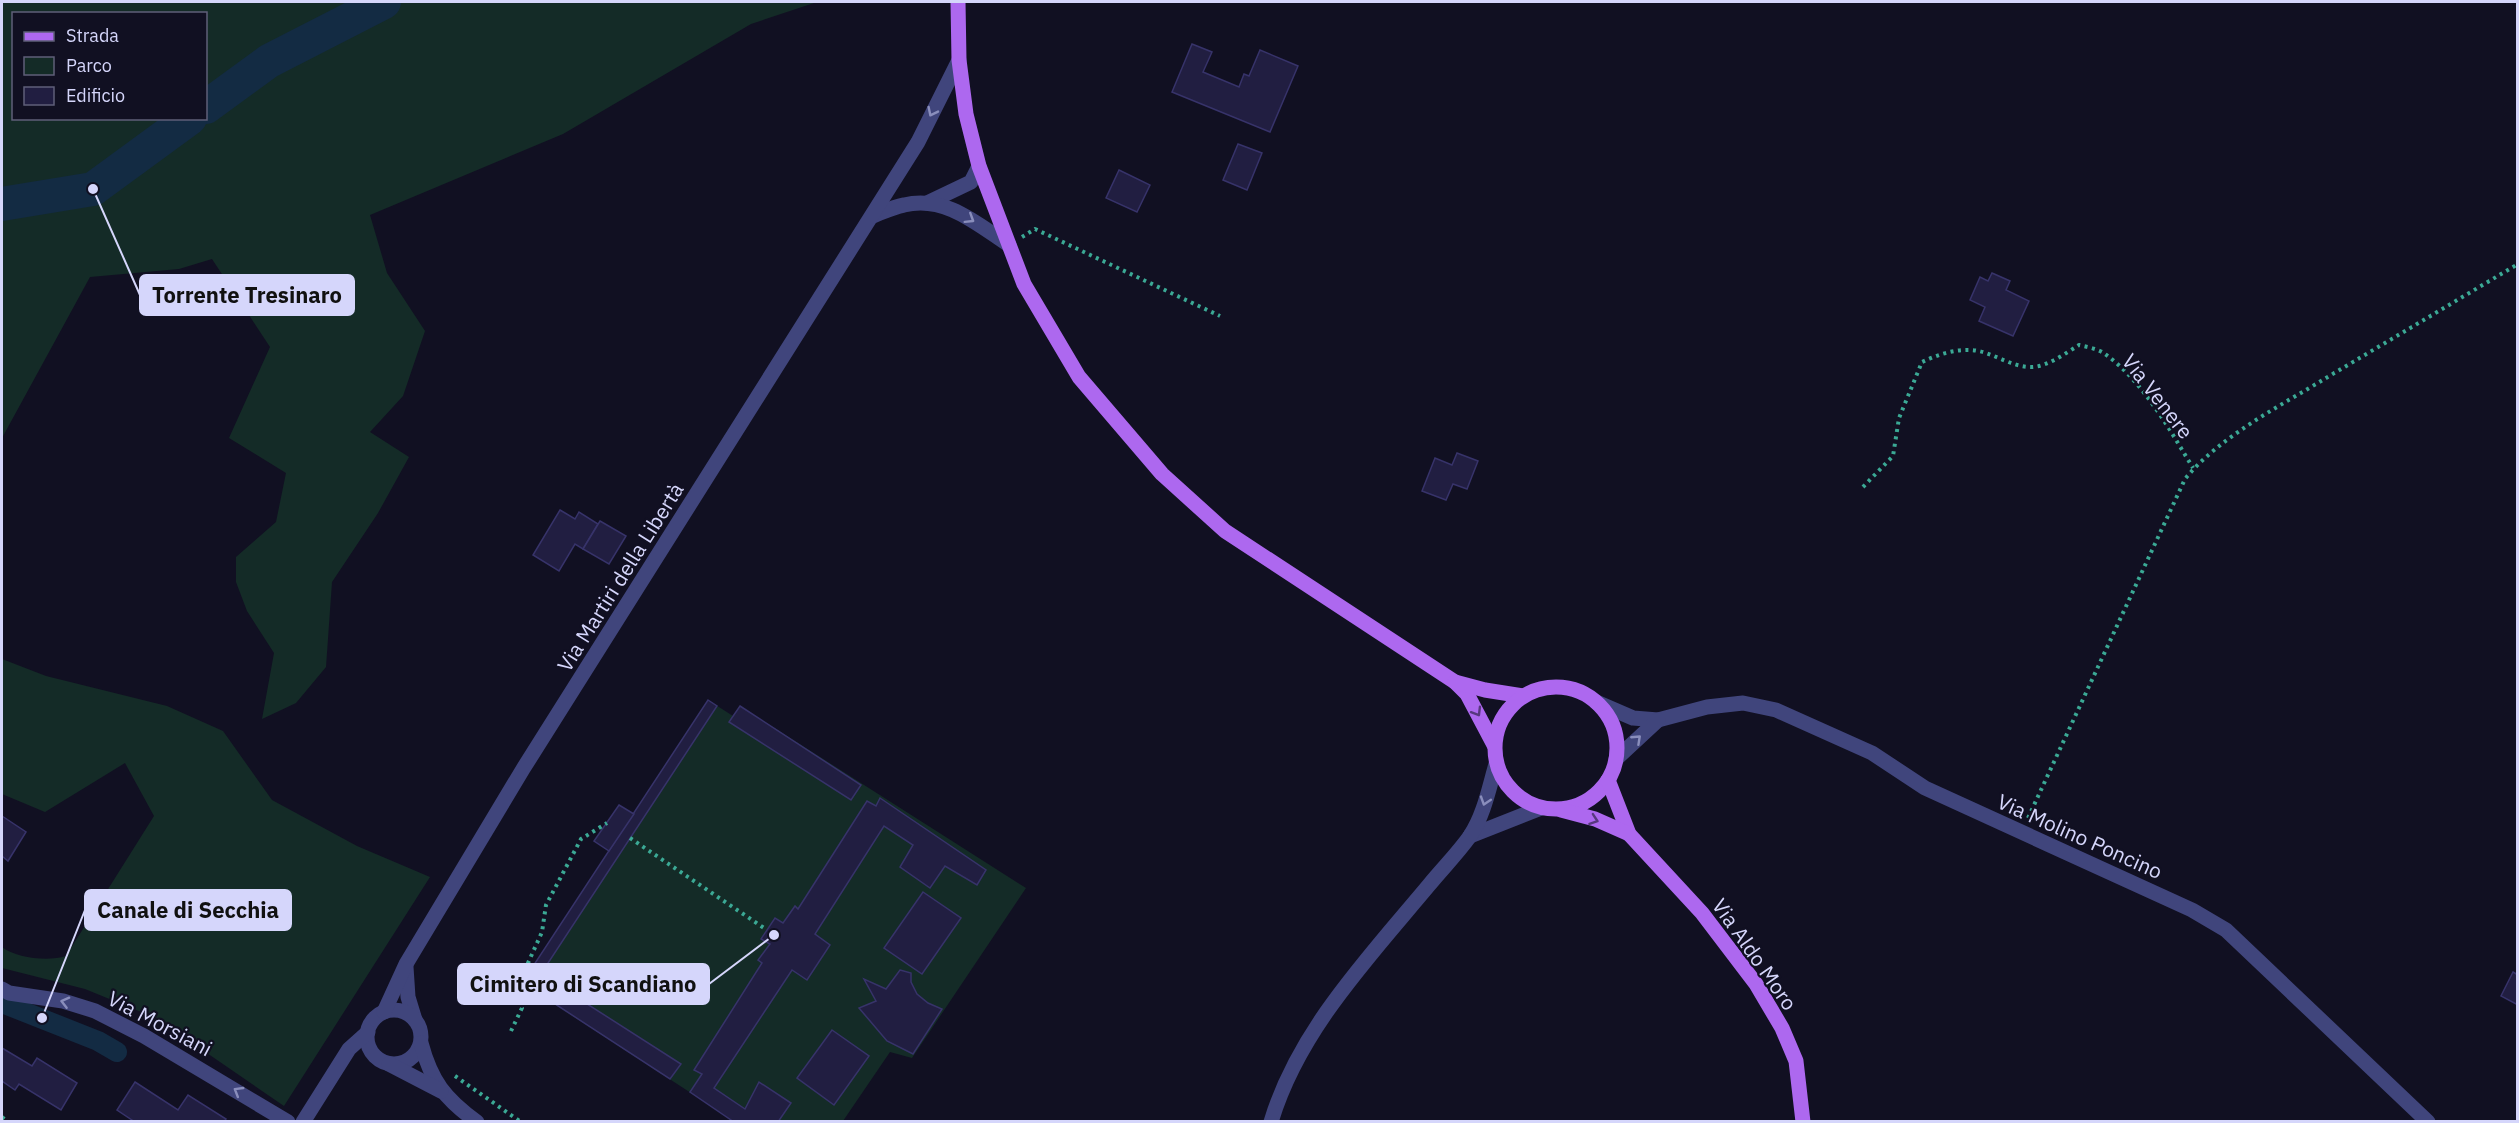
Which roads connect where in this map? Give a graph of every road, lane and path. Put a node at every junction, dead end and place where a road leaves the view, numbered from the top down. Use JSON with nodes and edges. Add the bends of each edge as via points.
{"nodes":[{"id":1,"x":958,"y":2,"type":"edge"},
{"id":2,"x":959,"y":60,"type":"junction"},
{"id":3,"x":979,"y":166,"type":"junction"},
{"id":4,"x":927,"y":203,"type":"junction"},
{"id":5,"x":873,"y":216,"type":"junction"},
{"id":6,"x":1009,"y":245,"type":"junction"},
{"id":7,"x":2517,"y":264,"type":"edge"},
{"id":8,"x":1220,"y":316,"type":"dead end"},
{"id":9,"x":2193,"y":468,"type":"junction"},
{"id":10,"x":1863,"y":487,"type":"dead end"},
{"id":11,"x":1455,"y":682,"type":"junction"},
{"id":12,"x":1523,"y":696,"type":"junction"},
{"id":13,"x":1596,"y":702,"type":"junction"},
{"id":14,"x":1658,"y":720,"type":"junction"},
{"id":15,"x":1494,"y":745,"type":"junction"},
{"id":16,"x":1616,"y":759,"type":"junction"},
{"id":17,"x":1496,"y":764,"type":"junction"},
{"id":18,"x":1608,"y":780,"type":"junction"},
{"id":19,"x":1542,"y":808,"type":"junction"},
{"id":20,"x":1559,"y":809,"type":"junction"},
{"id":21,"x":607,"y":823,"type":"dead end"},
{"id":22,"x":2022,"y":832,"type":"junction"},
{"id":23,"x":1629,"y":834,"type":"junction"},
{"id":24,"x":1470,"y":836,"type":"junction"},
{"id":25,"x":630,"y":838,"type":"dead end"},
{"id":26,"x":764,"y":928,"type":"dead end"},
{"id":27,"x":406,"y":964,"type":"junction"},
{"id":28,"x":2,"y":989,"type":"edge"},
{"id":29,"x":384,"y":1012,"type":"junction"},
{"id":30,"x":415,"y":1020,"type":"junction"},
{"id":31,"x":511,"y":1030,"type":"dead end"},
{"id":32,"x":368,"y":1032,"type":"junction"},
{"id":33,"x":421,"y":1043,"type":"junction"},
{"id":34,"x":370,"y":1050,"type":"junction"},
{"id":35,"x":389,"y":1064,"type":"junction"},
{"id":36,"x":333,"y":1072,"type":"junction"},
{"id":37,"x":455,"y":1076,"type":"dead end"},
{"id":38,"x":441,"y":1091,"type":"junction"},
{"id":39,"x":2,"y":1117,"type":"edge"},
{"id":40,"x":8,"y":1122,"type":"edge"},
{"id":41,"x":288,"y":1122,"type":"edge"},
{"id":42,"x":303,"y":1122,"type":"edge"},
{"id":43,"x":477,"y":1122,"type":"edge"},
{"id":44,"x":520,"y":1122,"type":"edge"},
{"id":45,"x":1271,"y":1122,"type":"edge"},
{"id":46,"x":1803,"y":1122,"type":"edge"},
{"id":47,"x":2428,"y":1122,"type":"edge"}],
"edges":[{"from":1,"to":2,"type":"main road"},
{"from":2,"to":3,"type":"main road","via":[[966,114]]},
{"from":2,"to":5,"type":"street","name":"Via Martiri della Libertà","one_way":true,"via":[[918,142]]},
{"from":3,"to":4,"type":"street","via":[[970,182]]},
{"from":3,"to":6,"type":"main road"},
{"from":4,"to":5,"type":"street","via":[[904,205]]},
{"from":4,"to":6,"type":"street","one_way":true,"via":[[954,209]]},
{"from":5,"to":27,"type":"street","name":"Via Martiri della Libertà","via":[[524,769]]},
{"from":6,"to":8,"type":"path","via":[[1035,229]]},
{"from":6,"to":11,"type":"main road","via":[[1023,284],[1079,377],[1162,474],[1225,531]]},
{"from":7,"to":9,"type":"path","name":"Via Venere","via":[[2290,400],[2226,441]]},
{"from":9,"to":10,"type":"path","name":"Via Venere","via":[[2167,425],[2130,377],[2104,352],[2079,345],[2034,367],[1972,350],[1942,353],[1922,362],[1899,418],[1893,456]]},
{"from":9,"to":22,"type":"path","name":"Via Venere","via":[[2134,585]]},
{"from":11,"to":12,"type":"main road"},
{"from":11,"to":15,"type":"main road","one_way":true,"via":[[1467,694]]},
{"from":12,"to":13,"type":"main road","via":[[1553,687],[1576,691]]},
{"from":12,"to":15,"type":"main road","via":[[1500,722]]},
{"from":13,"to":14,"type":"street","name":"Via Molino Poncino","via":[[1633,718]]},
{"from":13,"to":16,"type":"main road","via":[[1613,728]]},
{"from":16,"to":14,"type":"street","name":"Via Molino Poncino","one_way":true},
{"from":14,"to":22,"type":"street","name":"Via Molino Poncino","via":[[1707,707],[1743,703],[1776,710],[1872,753],[1925,788]]},
{"from":15,"to":17,"type":"main road"},
{"from":16,"to":18,"type":"main road"},
{"from":17,"to":19,"type":"main road","via":[[1513,792]]},
{"from":17,"to":24,"type":"street","one_way":true},
{"from":18,"to":20,"type":"main road","via":[[1581,804]]},
{"from":18,"to":23,"type":"main road","name":"Via Aldo Moro"},
{"from":19,"to":20,"type":"main road"},
{"from":19,"to":24,"type":"street"},
{"from":20,"to":23,"type":"main road","name":"Via Aldo Moro","one_way":true},
{"from":21,"to":31,"type":"path","via":[[581,839],[546,905],[542,932],[514,994],[522,1008]]},
{"from":22,"to":47,"type":"street","name":"Via Molino Poncino","via":[[2192,909],[2226,930]]},
{"from":23,"to":46,"type":"main road","name":"Via Aldo Moro","via":[[1702,913],[1756,984],[1782,1028],[1796,1062]]},
{"from":24,"to":45,"type":"street","via":[[1312,1031],[1291,1066]]},
{"from":25,"to":26,"type":"path"},
{"from":27,"to":29,"type":"street","name":"Via Martiri della Libertà"},
{"from":27,"to":30,"type":"street","via":[[408,997]]},
{"from":41,"to":28,"type":"street","name":"Via Morsiani","one_way":true,"via":[[144,1036],[94,1011]]},
{"from":29,"to":30,"type":"street","via":[[401,1011]]},
{"from":29,"to":32,"type":"street","name":"Via Martiri della Libertà"},
{"from":30,"to":33,"type":"street"},
{"from":32,"to":34,"type":"street"},
{"from":32,"to":36,"type":"street","name":"Via Martiri della Libertà","via":[[349,1049]]},
{"from":33,"to":35,"type":"street","via":[[405,1062]]},
{"from":33,"to":38,"type":"street"},
{"from":34,"to":35,"type":"street"},
{"from":34,"to":36,"type":"street","name":"Via Martiri della Libertà"},
{"from":35,"to":38,"type":"street"},
{"from":36,"to":42,"type":"street","name":"Via Martiri della Libertà"},
{"from":37,"to":44,"type":"path"},
{"from":38,"to":43,"type":"street"},
{"from":39,"to":40,"type":"path"}]}
